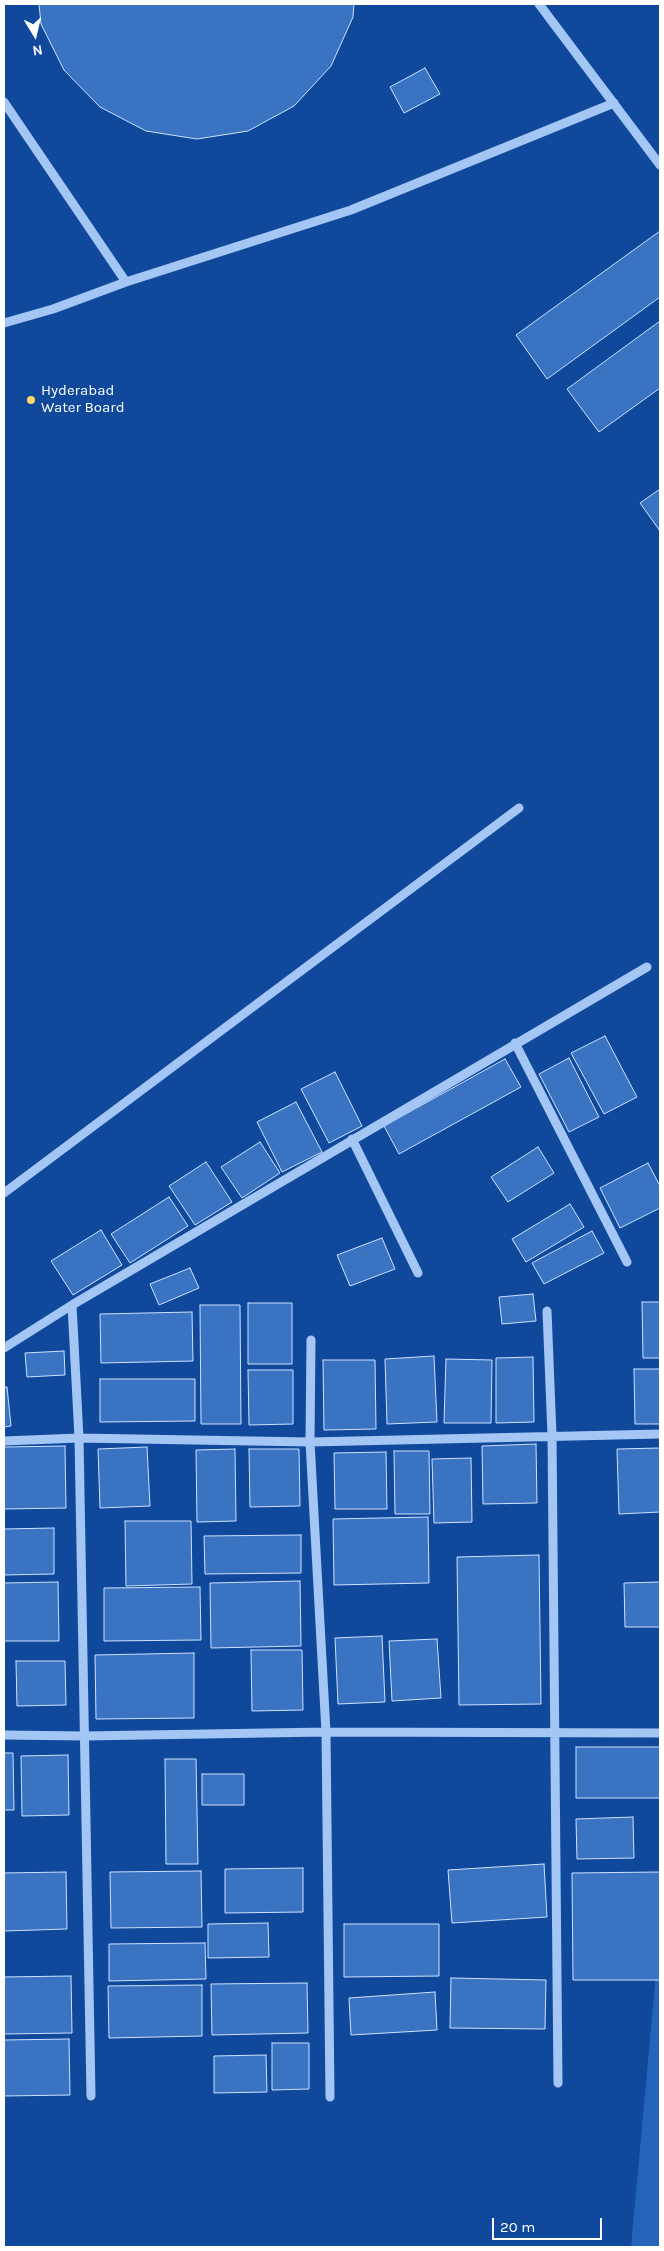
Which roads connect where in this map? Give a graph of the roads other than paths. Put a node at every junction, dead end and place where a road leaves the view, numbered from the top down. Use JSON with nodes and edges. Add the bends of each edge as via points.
{"nodes":[{"id":1,"x":539,"y":4,"type":"edge"},
{"id":2,"x":4,"y":102,"type":"edge"},
{"id":3,"x":614,"y":103,"type":"junction"},
{"id":4,"x":660,"y":165,"type":"edge"},
{"id":5,"x":126,"y":282,"type":"junction"},
{"id":6,"x":4,"y":323,"type":"edge"},
{"id":7,"x":519,"y":808,"type":"dead end"},
{"id":8,"x":647,"y":967,"type":"dead end"},
{"id":9,"x":516,"y":1043,"type":"junction"},
{"id":10,"x":352,"y":1139,"type":"junction"},
{"id":11,"x":4,"y":1193,"type":"edge"},
{"id":12,"x":627,"y":1262,"type":"dead end"},
{"id":13,"x":418,"y":1273,"type":"dead end"},
{"id":14,"x":72,"y":1305,"type":"junction"},
{"id":15,"x":547,"y":1311,"type":"dead end"},
{"id":16,"x":311,"y":1340,"type":"dead end"},
{"id":17,"x":4,"y":1348,"type":"edge"},
{"id":18,"x":660,"y":1434,"type":"edge"},
{"id":19,"x":552,"y":1435,"type":"junction"},
{"id":20,"x":79,"y":1438,"type":"junction"},
{"id":21,"x":4,"y":1441,"type":"edge"},
{"id":22,"x":310,"y":1442,"type":"junction"},
{"id":23,"x":326,"y":1732,"type":"junction"},
{"id":24,"x":660,"y":1733,"type":"edge"},
{"id":25,"x":556,"y":1734,"type":"junction"},
{"id":26,"x":4,"y":1735,"type":"edge"},
{"id":27,"x":85,"y":1736,"type":"junction"},
{"id":28,"x":558,"y":2083,"type":"dead end"},
{"id":29,"x":91,"y":2096,"type":"dead end"},
{"id":30,"x":330,"y":2097,"type":"dead end"}],
"edges":[{"from":1,"to":3,"type":"street"},
{"from":2,"to":5,"type":"street"},
{"from":3,"to":4,"type":"street"},
{"from":3,"to":5,"type":"street","via":[[351,210]]},
{"from":5,"to":6,"type":"street","via":[[54,309]]},
{"from":7,"to":11,"type":"street"},
{"from":8,"to":9,"type":"street"},
{"from":9,"to":10,"type":"street"},
{"from":9,"to":12,"type":"street"},
{"from":10,"to":13,"type":"street"},
{"from":10,"to":14,"type":"street"},
{"from":14,"to":17,"type":"street"},
{"from":14,"to":20,"type":"street"},
{"from":15,"to":19,"type":"street"},
{"from":16,"to":22,"type":"street"},
{"from":18,"to":19,"type":"street"},
{"from":19,"to":22,"type":"street"},
{"from":19,"to":25,"type":"street"},
{"from":20,"to":21,"type":"street"},
{"from":20,"to":22,"type":"street"},
{"from":20,"to":27,"type":"street"},
{"from":22,"to":23,"type":"street"},
{"from":23,"to":25,"type":"street"},
{"from":23,"to":27,"type":"street"},
{"from":23,"to":30,"type":"street"},
{"from":24,"to":25,"type":"street"},
{"from":25,"to":28,"type":"street"},
{"from":26,"to":27,"type":"street"},
{"from":27,"to":29,"type":"street"}]}
